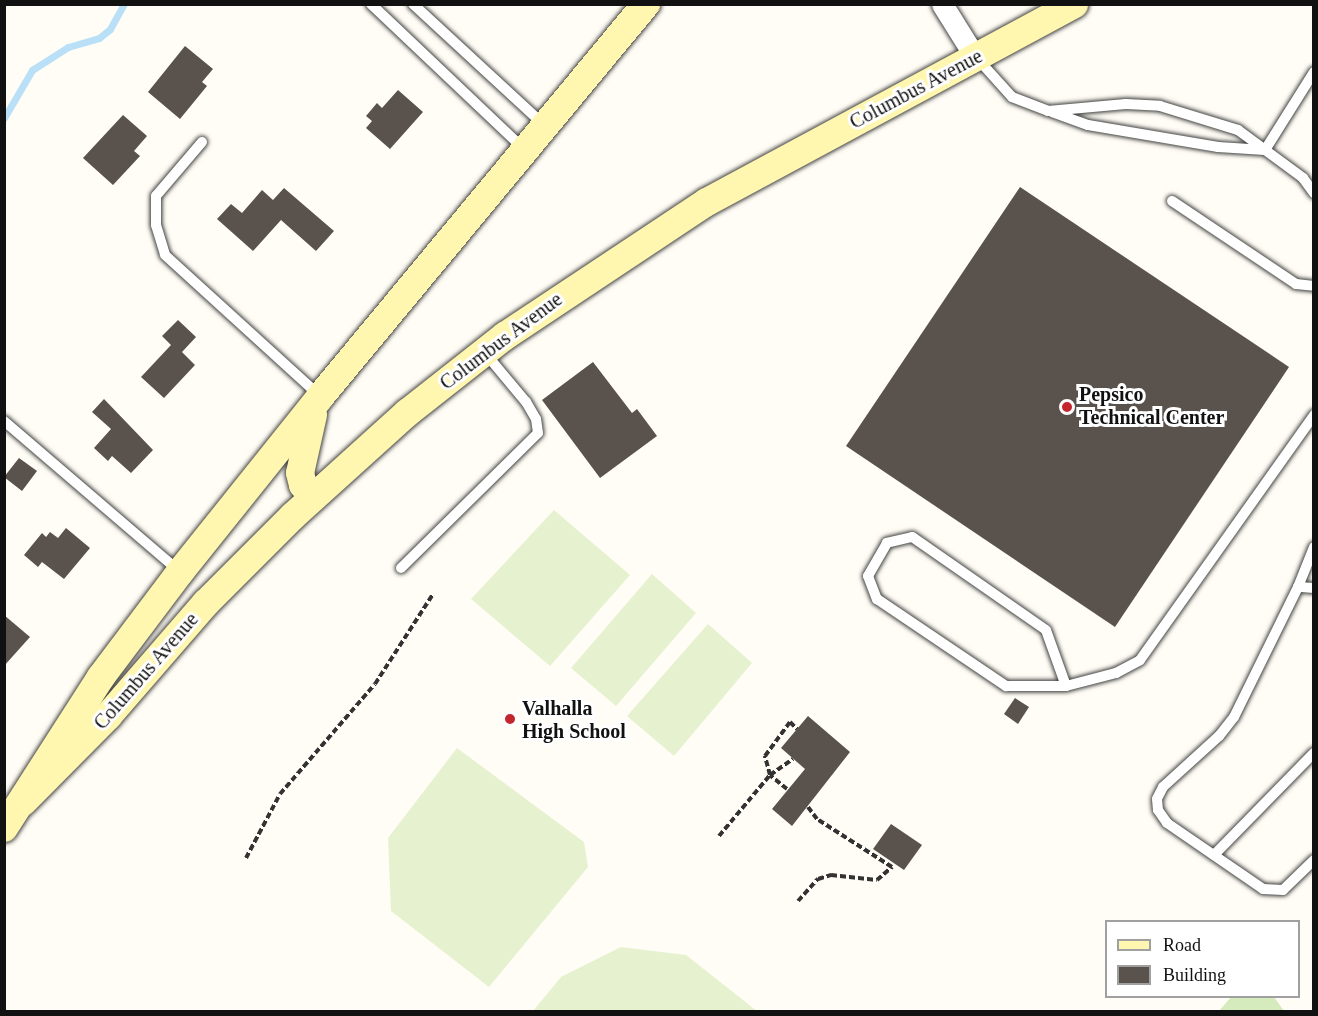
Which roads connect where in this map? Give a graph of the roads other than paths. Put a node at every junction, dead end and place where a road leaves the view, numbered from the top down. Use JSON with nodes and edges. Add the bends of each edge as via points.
{"nodes":[{"id":1,"x":371,"y":4,"type":"edge"},
{"id":2,"x":413,"y":4,"type":"edge"},
{"id":3,"x":646,"y":4,"type":"edge"},
{"id":4,"x":942,"y":4,"type":"edge"},
{"id":5,"x":1074,"y":4,"type":"edge"},
{"id":6,"x":975,"y":57,"type":"junction"},
{"id":7,"x":1314,"y":72,"type":"edge"},
{"id":8,"x":1048,"y":111,"type":"junction"},
{"id":9,"x":544,"y":125,"type":"junction"},
{"id":10,"x":202,"y":142,"type":"dead end"},
{"id":11,"x":524,"y":149,"type":"junction"},
{"id":12,"x":1265,"y":150,"type":"junction"},
{"id":13,"x":1314,"y":193,"type":"edge"},
{"id":14,"x":1172,"y":201,"type":"dead end"},
{"id":15,"x":1314,"y":286,"type":"edge"},
{"id":16,"x":484,"y":352,"type":"junction"},
{"id":17,"x":320,"y":397,"type":"junction"},
{"id":18,"x":1314,"y":415,"type":"edge"},
{"id":19,"x":4,"y":421,"type":"edge"},
{"id":20,"x":314,"y":496,"type":"junction"},
{"id":21,"x":1314,"y":547,"type":"edge"},
{"id":22,"x":401,"y":568,"type":"dead end"},
{"id":23,"x":180,"y":572,"type":"junction"},
{"id":24,"x":1299,"y":588,"type":"junction"},
{"id":25,"x":1314,"y":588,"type":"edge"},
{"id":26,"x":1066,"y":686,"type":"junction"},
{"id":27,"x":1314,"y":753,"type":"edge"},
{"id":28,"x":23,"y":802,"type":"junction"},
{"id":29,"x":4,"y":828,"type":"edge"},
{"id":30,"x":1214,"y":855,"type":"junction"},
{"id":31,"x":1314,"y":860,"type":"edge"}],
"edges":[{"from":1,"to":11,"type":"lane"},
{"from":2,"to":9,"type":"lane"},
{"from":3,"to":9,"type":"street","name":"Columbus Avenue"},
{"from":4,"to":6,"type":"street"},
{"from":5,"to":6,"type":"street","name":"Columbus Avenue"},
{"from":6,"to":8,"type":"lane","via":[[1012,97]]},
{"from":6,"to":16,"type":"street","name":"Columbus Avenue","via":[[707,202],[595,273]]},
{"from":7,"to":12,"type":"lane"},
{"from":8,"to":12,"type":"lane","via":[[1088,125],[1218,147]]},
{"from":8,"to":12,"type":"lane","via":[[1126,104],[1160,106],[1238,130]]},
{"from":9,"to":11,"type":"street","name":"Columbus Avenue"},
{"from":10,"to":17,"type":"lane","via":[[156,196],[156,225],[165,255]]},
{"from":11,"to":17,"type":"street","name":"Columbus Avenue"},
{"from":12,"to":13,"type":"lane","via":[[1303,178]]},
{"from":14,"to":15,"type":"lane","via":[[1296,284]]},
{"from":16,"to":20,"type":"street","name":"Columbus Avenue","via":[[407,413]]},
{"from":16,"to":22,"type":"lane","via":[[526,402],[536,419],[538,433]]},
{"from":17,"to":20,"type":"street","via":[[306,434],[300,473],[303,485]]},
{"from":17,"to":23,"type":"street","name":"Columbus Avenue"},
{"from":18,"to":26,"type":"lane","via":[[1140,660],[1116,673]]},
{"from":19,"to":23,"type":"lane"},
{"from":20,"to":28,"type":"street","name":"Columbus Avenue","via":[[206,603],[108,716]]},
{"from":21,"to":24,"type":"lane"},
{"from":23,"to":28,"type":"street","name":"Columbus Avenue","via":[[94,687]]},
{"from":24,"to":25,"type":"lane"},
{"from":24,"to":30,"type":"lane","via":[[1234,717],[1163,787],[1157,799],[1158,810],[1167,823]]},
{"from":26,"to":26,"type":"lane","via":[[1046,630],[912,537],[887,543],[868,576],[877,599],[1006,686]]},
{"from":27,"to":30,"type":"lane"},
{"from":28,"to":29,"type":"street","name":"Columbus Avenue"},
{"from":30,"to":31,"type":"lane","via":[[1274,892],[1283,890]]}]}
